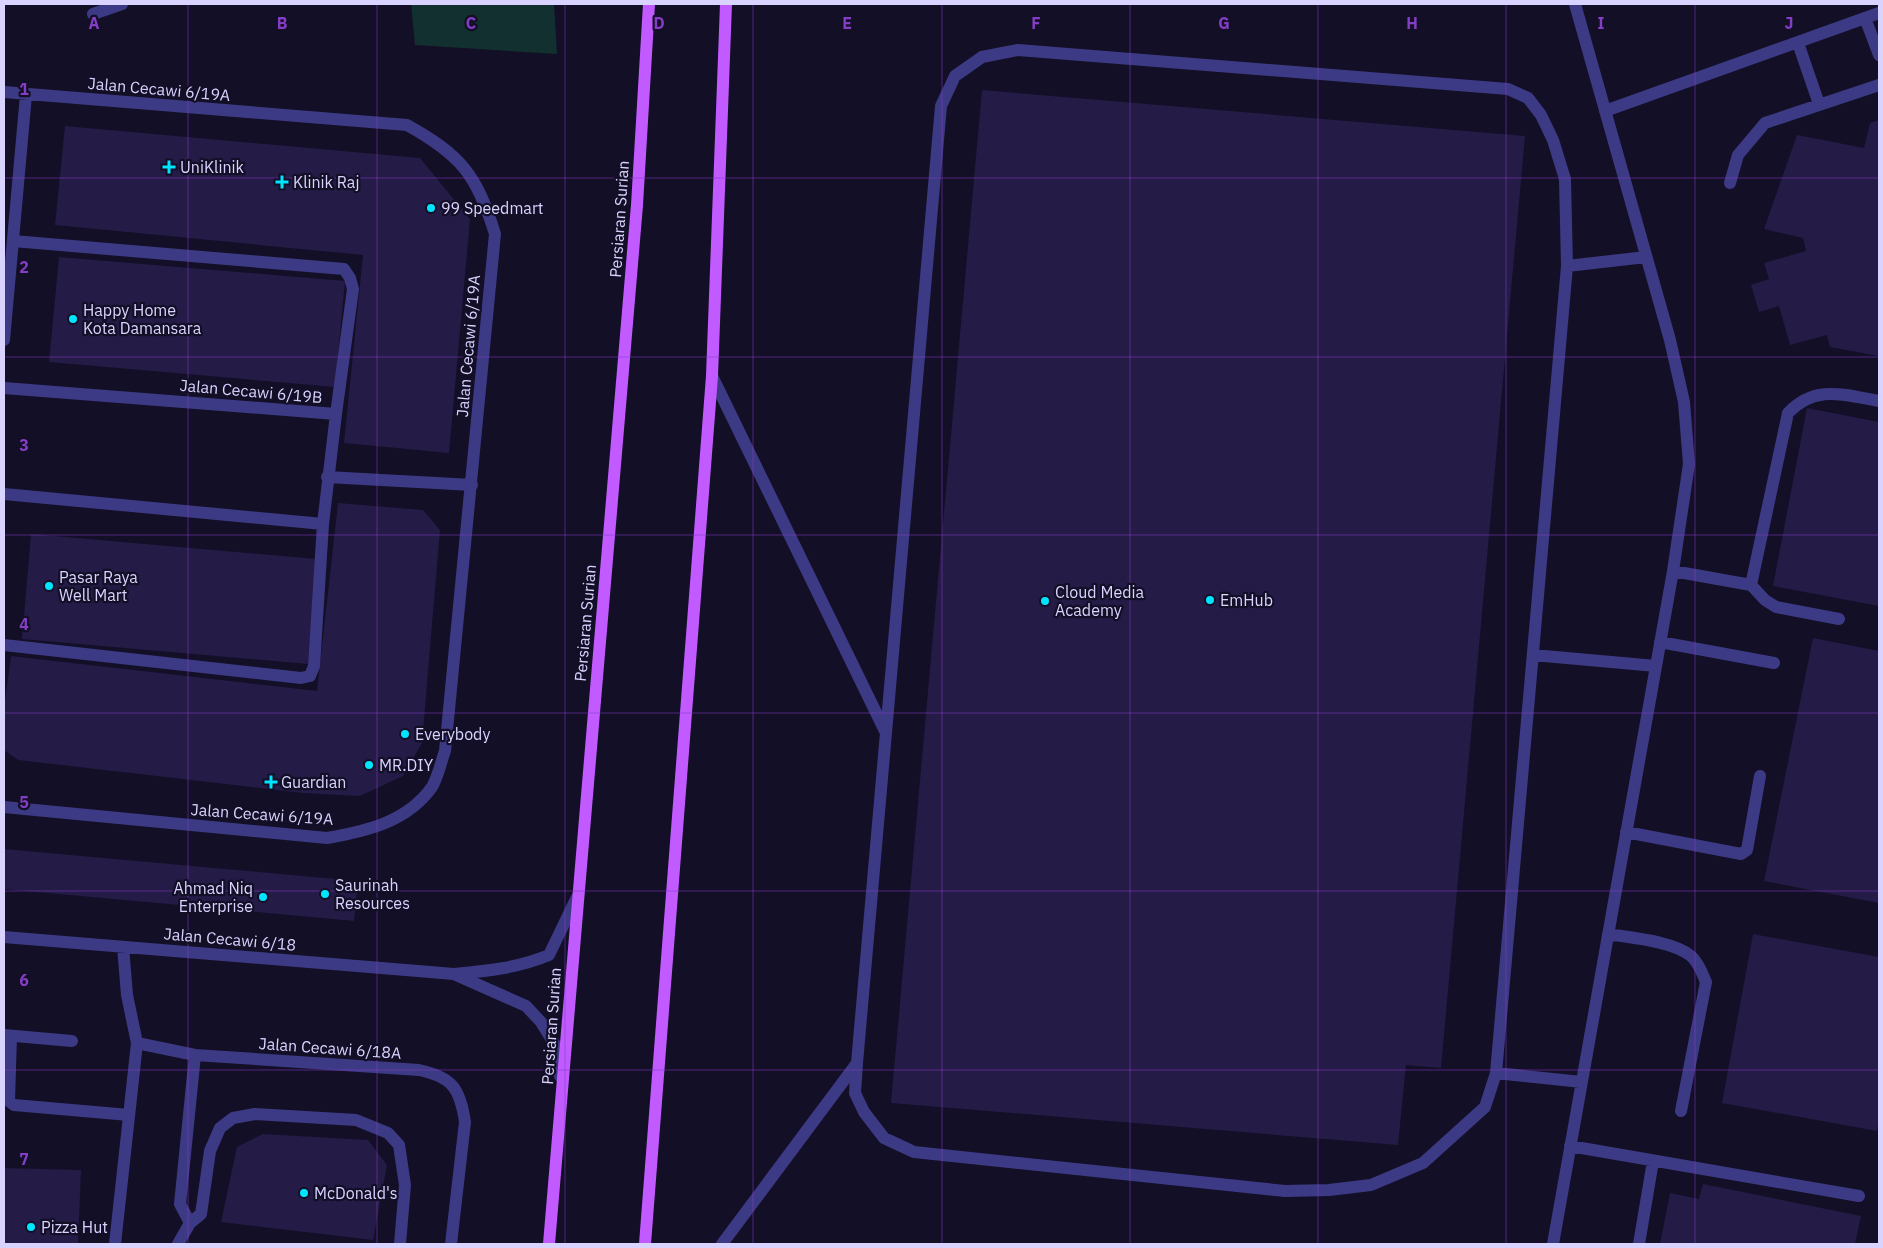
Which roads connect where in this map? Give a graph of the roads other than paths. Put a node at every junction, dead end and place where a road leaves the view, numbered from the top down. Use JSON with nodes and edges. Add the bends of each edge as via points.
{"nodes":[{"id":1,"x":122,"y":4,"type":"edge"},
{"id":2,"x":649,"y":4,"type":"edge"},
{"id":3,"x":726,"y":4,"type":"edge"},
{"id":4,"x":1575,"y":4,"type":"edge"},
{"id":5,"x":1879,"y":13,"type":"edge"},
{"id":6,"x":93,"y":14,"type":"dead end"},
{"id":7,"x":1866,"y":18,"type":"junction"},
{"id":8,"x":1798,"y":43,"type":"junction"},
{"id":9,"x":1879,"y":56,"type":"edge"},
{"id":10,"x":1879,"y":85,"type":"edge"},
{"id":11,"x":4,"y":92,"type":"edge"},
{"id":12,"x":26,"y":95,"type":"junction"},
{"id":13,"x":1819,"y":104,"type":"junction"},
{"id":14,"x":1604,"y":112,"type":"junction"},
{"id":15,"x":1730,"y":183,"type":"dead end"},
{"id":16,"x":13,"y":241,"type":"junction"},
{"id":17,"x":1646,"y":257,"type":"junction"},
{"id":18,"x":1567,"y":266,"type":"junction"},
{"id":19,"x":4,"y":340,"type":"edge"},
{"id":20,"x":712,"y":376,"type":"junction"},
{"id":21,"x":4,"y":388,"type":"edge"},
{"id":22,"x":1879,"y":400,"type":"edge"},
{"id":23,"x":336,"y":414,"type":"junction"},
{"id":24,"x":327,"y":477,"type":"junction"},
{"id":25,"x":472,"y":485,"type":"junction"},
{"id":26,"x":4,"y":494,"type":"edge"},
{"id":27,"x":322,"y":524,"type":"junction"},
{"id":28,"x":1673,"y":571,"type":"junction"},
{"id":29,"x":1751,"y":585,"type":"junction"},
{"id":30,"x":1839,"y":619,"type":"dead end"},
{"id":31,"x":1660,"y":642,"type":"junction"},
{"id":32,"x":4,"y":645,"type":"edge"},
{"id":33,"x":1533,"y":655,"type":"junction"},
{"id":34,"x":1774,"y":662,"type":"dead end"},
{"id":35,"x":1656,"y":666,"type":"junction"},
{"id":36,"x":886,"y":734,"type":"junction"},
{"id":37,"x":1760,"y":776,"type":"dead end"},
{"id":38,"x":4,"y":807,"type":"edge"},
{"id":39,"x":1626,"y":832,"type":"junction"},
{"id":40,"x":577,"y":897,"type":"junction"},
{"id":41,"x":1608,"y":934,"type":"junction"},
{"id":42,"x":4,"y":937,"type":"edge"},
{"id":43,"x":124,"y":947,"type":"junction"},
{"id":44,"x":454,"y":974,"type":"junction"},
{"id":45,"x":8,"y":1035,"type":"edge"},
{"id":46,"x":72,"y":1041,"type":"dead end"},
{"id":47,"x":137,"y":1043,"type":"junction"},
{"id":48,"x":195,"y":1055,"type":"junction"},
{"id":49,"x":857,"y":1063,"type":"junction"},
{"id":50,"x":1496,"y":1073,"type":"junction"},
{"id":51,"x":1582,"y":1082,"type":"junction"},
{"id":52,"x":562,"y":1092,"type":"junction"},
{"id":53,"x":1681,"y":1111,"type":"dead end"},
{"id":54,"x":129,"y":1115,"type":"junction"},
{"id":55,"x":1570,"y":1146,"type":"junction"},
{"id":56,"x":1653,"y":1161,"type":"junction"},
{"id":57,"x":1859,"y":1196,"type":"dead end"},
{"id":58,"x":190,"y":1223,"type":"junction"},
{"id":59,"x":115,"y":1244,"type":"edge"},
{"id":60,"x":178,"y":1244,"type":"edge"},
{"id":61,"x":400,"y":1244,"type":"edge"},
{"id":62,"x":451,"y":1244,"type":"edge"},
{"id":63,"x":549,"y":1244,"type":"edge"},
{"id":64,"x":644,"y":1244,"type":"edge"},
{"id":65,"x":722,"y":1244,"type":"edge"},
{"id":66,"x":1552,"y":1244,"type":"edge"},
{"id":67,"x":1639,"y":1244,"type":"edge"}],
"edges":[{"from":1,"to":6,"type":"street"},
{"from":2,"to":40,"type":"main road","name":"Persiaran Surian","via":[[637,205]]},
{"from":3,"to":20,"type":"main road"},
{"from":4,"to":14,"type":"street"},
{"from":5,"to":7,"type":"street"},
{"from":7,"to":8,"type":"street"},
{"from":7,"to":9,"type":"street"},
{"from":8,"to":13,"type":"street"},
{"from":8,"to":14,"type":"street"},
{"from":10,"to":13,"type":"street"},
{"from":11,"to":12,"type":"street","name":"Jalan Cecawi 6/19A"},
{"from":12,"to":16,"type":"street"},
{"from":12,"to":25,"type":"street","name":"Jalan Cecawi 6/19A","via":[[407,126],[440,144],[469,172],[486,205],[495,234]]},
{"from":13,"to":15,"type":"street","via":[[1765,123],[1738,155]]},
{"from":14,"to":17,"type":"street"},
{"from":16,"to":19,"type":"street"},
{"from":16,"to":23,"type":"street","via":[[344,270],[353,289]]},
{"from":17,"to":18,"type":"street"},
{"from":17,"to":28,"type":"street","via":[[1684,402],[1688,464]]},
{"from":18,"to":33,"type":"street"},
{"from":18,"to":36,"type":"street","via":[[1565,179],[1553,140],[1528,98],[1508,89],[1018,50],[975,62],[955,76],[942,106]]},
{"from":20,"to":36,"type":"street"},
{"from":20,"to":64,"type":"main road"},
{"from":21,"to":23,"type":"street","name":"Jalan Cecawi 6/19B"},
{"from":22,"to":29,"type":"street","via":[[1829,393],[1812,395],[1798,402],[1788,413]]},
{"from":23,"to":24,"type":"street","name":"Jalan Cecawi 6/19B"},
{"from":24,"to":25,"type":"street"},
{"from":24,"to":27,"type":"street","name":"Jalan Cecawi 6/19B"},
{"from":25,"to":38,"type":"street","name":"Jalan Cecawi 6/19A","via":[[445,751],[432,786],[406,813],[367,831],[328,838]]},
{"from":26,"to":27,"type":"street"},
{"from":27,"to":32,"type":"street","name":"Jalan Cecawi 6/19B","via":[[314,666],[310,676],[300,678]]},
{"from":28,"to":29,"type":"street"},
{"from":28,"to":31,"type":"street"},
{"from":29,"to":30,"type":"street","via":[[1776,607]]},
{"from":31,"to":34,"type":"street"},
{"from":31,"to":35,"type":"street"},
{"from":33,"to":35,"type":"street"},
{"from":33,"to":50,"type":"street"},
{"from":35,"to":39,"type":"street"},
{"from":36,"to":49,"type":"street"},
{"from":37,"to":39,"type":"street","via":[[1747,850],[1741,854]]},
{"from":39,"to":41,"type":"street"},
{"from":40,"to":44,"type":"street","name":"Jalan Cecawi 6/18","via":[[549,954],[530,963]]},
{"from":40,"to":52,"type":"main road","name":"Persiaran Surian"},
{"from":41,"to":51,"type":"street"},
{"from":41,"to":53,"type":"street","via":[[1669,945],[1690,955],[1700,967],[1706,982]]},
{"from":42,"to":43,"type":"street","name":"Jalan Cecawi 6/18"},
{"from":43,"to":44,"type":"street","name":"Jalan Cecawi 6/18"},
{"from":43,"to":47,"type":"street","via":[[127,995]]},
{"from":44,"to":52,"type":"street","name":"Jalan Cecawi 6/18","via":[[526,1006],[541,1022],[557,1048]]},
{"from":45,"to":46,"type":"street"},
{"from":45,"to":54,"type":"street","via":[[9,1101],[14,1106]]},
{"from":47,"to":48,"type":"street","name":"Jalan Cecawi 6/18A"},
{"from":47,"to":54,"type":"street"},
{"from":48,"to":58,"type":"street","via":[[180,1204]]},
{"from":48,"to":62,"type":"street","name":"Jalan Cecawi 6/18A","via":[[440,1074],[454,1086],[462,1103],[465,1122]]},
{"from":49,"to":50,"type":"street","via":[[855,1092],[864,1112],[884,1138],[914,1152],[1285,1191],[1371,1185],[1423,1162],[1485,1107]]},
{"from":49,"to":65,"type":"street"},
{"from":50,"to":51,"type":"street"},
{"from":51,"to":55,"type":"street"},
{"from":52,"to":63,"type":"main road","name":"Persiaran Surian"},
{"from":54,"to":59,"type":"street"},
{"from":55,"to":56,"type":"street"},
{"from":55,"to":66,"type":"street"},
{"from":56,"to":57,"type":"street"},
{"from":56,"to":67,"type":"street"},
{"from":58,"to":60,"type":"street"},
{"from":58,"to":61,"type":"street","via":[[201,1214],[210,1151],[220,1128],[233,1118],[256,1114],[356,1120],[388,1133],[399,1145],[405,1185]]}]}
